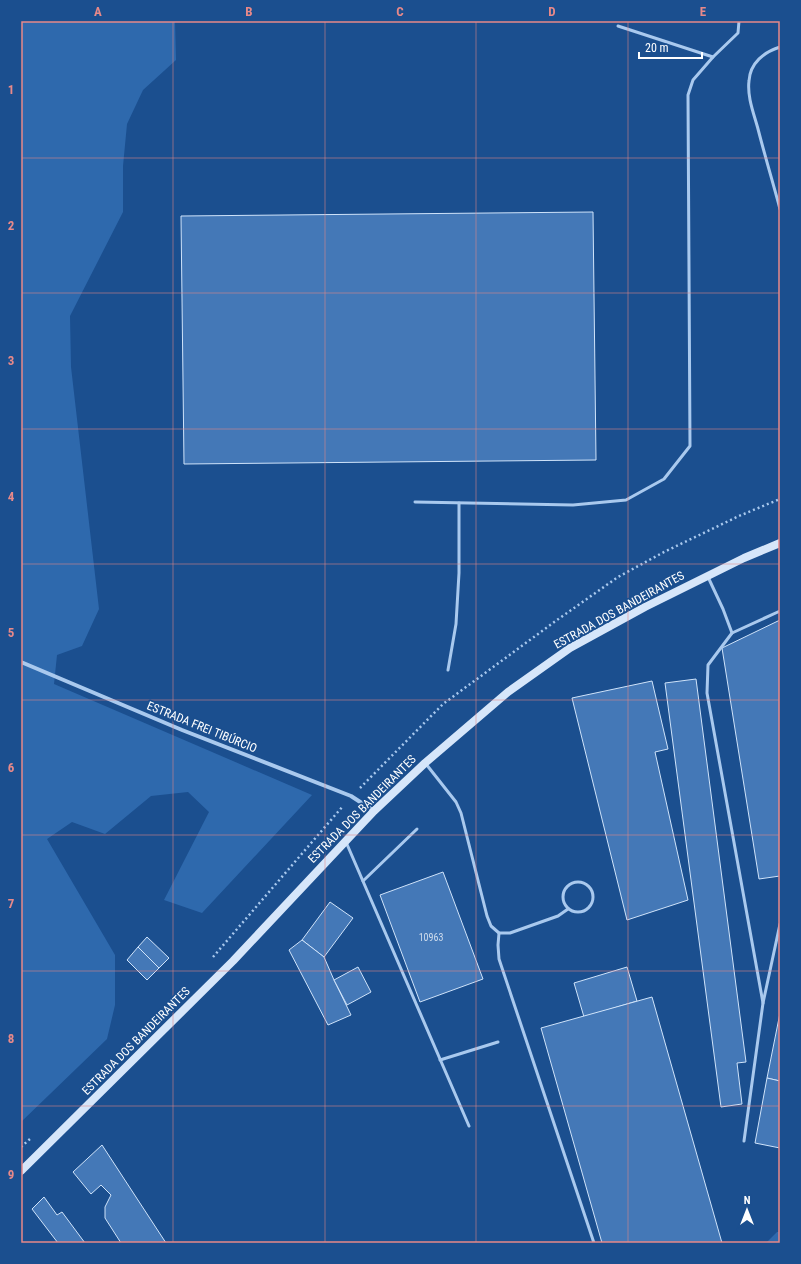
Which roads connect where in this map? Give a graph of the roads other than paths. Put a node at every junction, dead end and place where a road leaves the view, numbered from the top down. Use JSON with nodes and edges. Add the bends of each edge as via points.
{"nodes":[{"id":1,"x":739,"y":21,"type":"edge"},
{"id":2,"x":618,"y":26,"type":"dead end"},
{"id":3,"x":780,"y":48,"type":"edge"},
{"id":4,"x":713,"y":57,"type":"junction"},
{"id":5,"x":780,"y":209,"type":"edge"},
{"id":6,"x":416,"y":502,"type":"dead end"},
{"id":7,"x":459,"y":503,"type":"junction"},
{"id":8,"x":780,"y":542,"type":"edge"},
{"id":9,"x":707,"y":576,"type":"junction"},
{"id":10,"x":780,"y":611,"type":"edge"},
{"id":11,"x":732,"y":633,"type":"junction"},
{"id":12,"x":21,"y":662,"type":"edge"},
{"id":13,"x":448,"y":670,"type":"dead end"},
{"id":14,"x":424,"y":763,"type":"junction"},
{"id":15,"x":374,"y":812,"type":"junction"},
{"id":16,"x":417,"y":829,"type":"dead end"},
{"id":17,"x":346,"y":842,"type":"junction"},
{"id":18,"x":363,"y":881,"type":"junction"},
{"id":19,"x":568,"y":909,"type":"junction"},
{"id":20,"x":780,"y":924,"type":"edge"},
{"id":21,"x":499,"y":933,"type":"junction"},
{"id":22,"x":763,"y":1003,"type":"junction"},
{"id":23,"x":498,"y":1042,"type":"dead end"},
{"id":24,"x":440,"y":1060,"type":"junction"},
{"id":25,"x":469,"y":1126,"type":"dead end"},
{"id":26,"x":744,"y":1141,"type":"dead end"},
{"id":27,"x":21,"y":1171,"type":"edge"},
{"id":28,"x":594,"y":1243,"type":"edge"}],
"edges":[{"from":1,"to":4,"type":"lane","via":[[738,33]]},
{"from":2,"to":4,"type":"lane"},
{"from":3,"to":5,"type":"lane","via":[[770,50],[758,59],[748,81],[750,100]]},
{"from":4,"to":7,"type":"lane","via":[[692,80],[688,96],[690,446],[664,479],[626,500],[573,504]]},
{"from":6,"to":7,"type":"lane"},
{"from":7,"to":13,"type":"lane","via":[[456,624]]},
{"from":8,"to":9,"type":"main road","name":"ESTRADA DOS BANDEIRANTES"},
{"from":9,"to":11,"type":"lane"},
{"from":9,"to":14,"type":"main road","name":"ESTRADA DOS BANDEIRANTES","via":[[570,648],[508,692]]},
{"from":10,"to":11,"type":"lane"},
{"from":11,"to":22,"type":"lane","via":[[708,665],[707,693]]},
{"from":12,"to":15,"type":"street","name":"ESTRADA FREI TIBÚRCIO","via":[[182,730],[351,796]]},
{"from":14,"to":15,"type":"main road","name":"ESTRADA DOS BANDEIRANTES"},
{"from":14,"to":21,"type":"lane","via":[[456,802],[461,813],[487,916],[491,926]]},
{"from":15,"to":17,"type":"main road","name":"ESTRADA DOS BANDEIRANTES"},
{"from":16,"to":18,"type":"lane"},
{"from":17,"to":18,"type":"lane"},
{"from":17,"to":27,"type":"main road","name":"ESTRADA DOS BANDEIRANTES","via":[[233,961]]},
{"from":18,"to":24,"type":"lane"},
{"from":19,"to":19,"type":"lane","via":[[577,912],[586,910],[592,903],[594,894],[589,886],[580,882],[570,884],[564,891],[563,901]]},
{"from":19,"to":21,"type":"lane","via":[[558,916],[510,933]]},
{"from":20,"to":22,"type":"lane"},
{"from":21,"to":28,"type":"lane","via":[[499,959]]},
{"from":22,"to":26,"type":"lane"},
{"from":23,"to":24,"type":"lane"},
{"from":24,"to":25,"type":"lane"}]}
